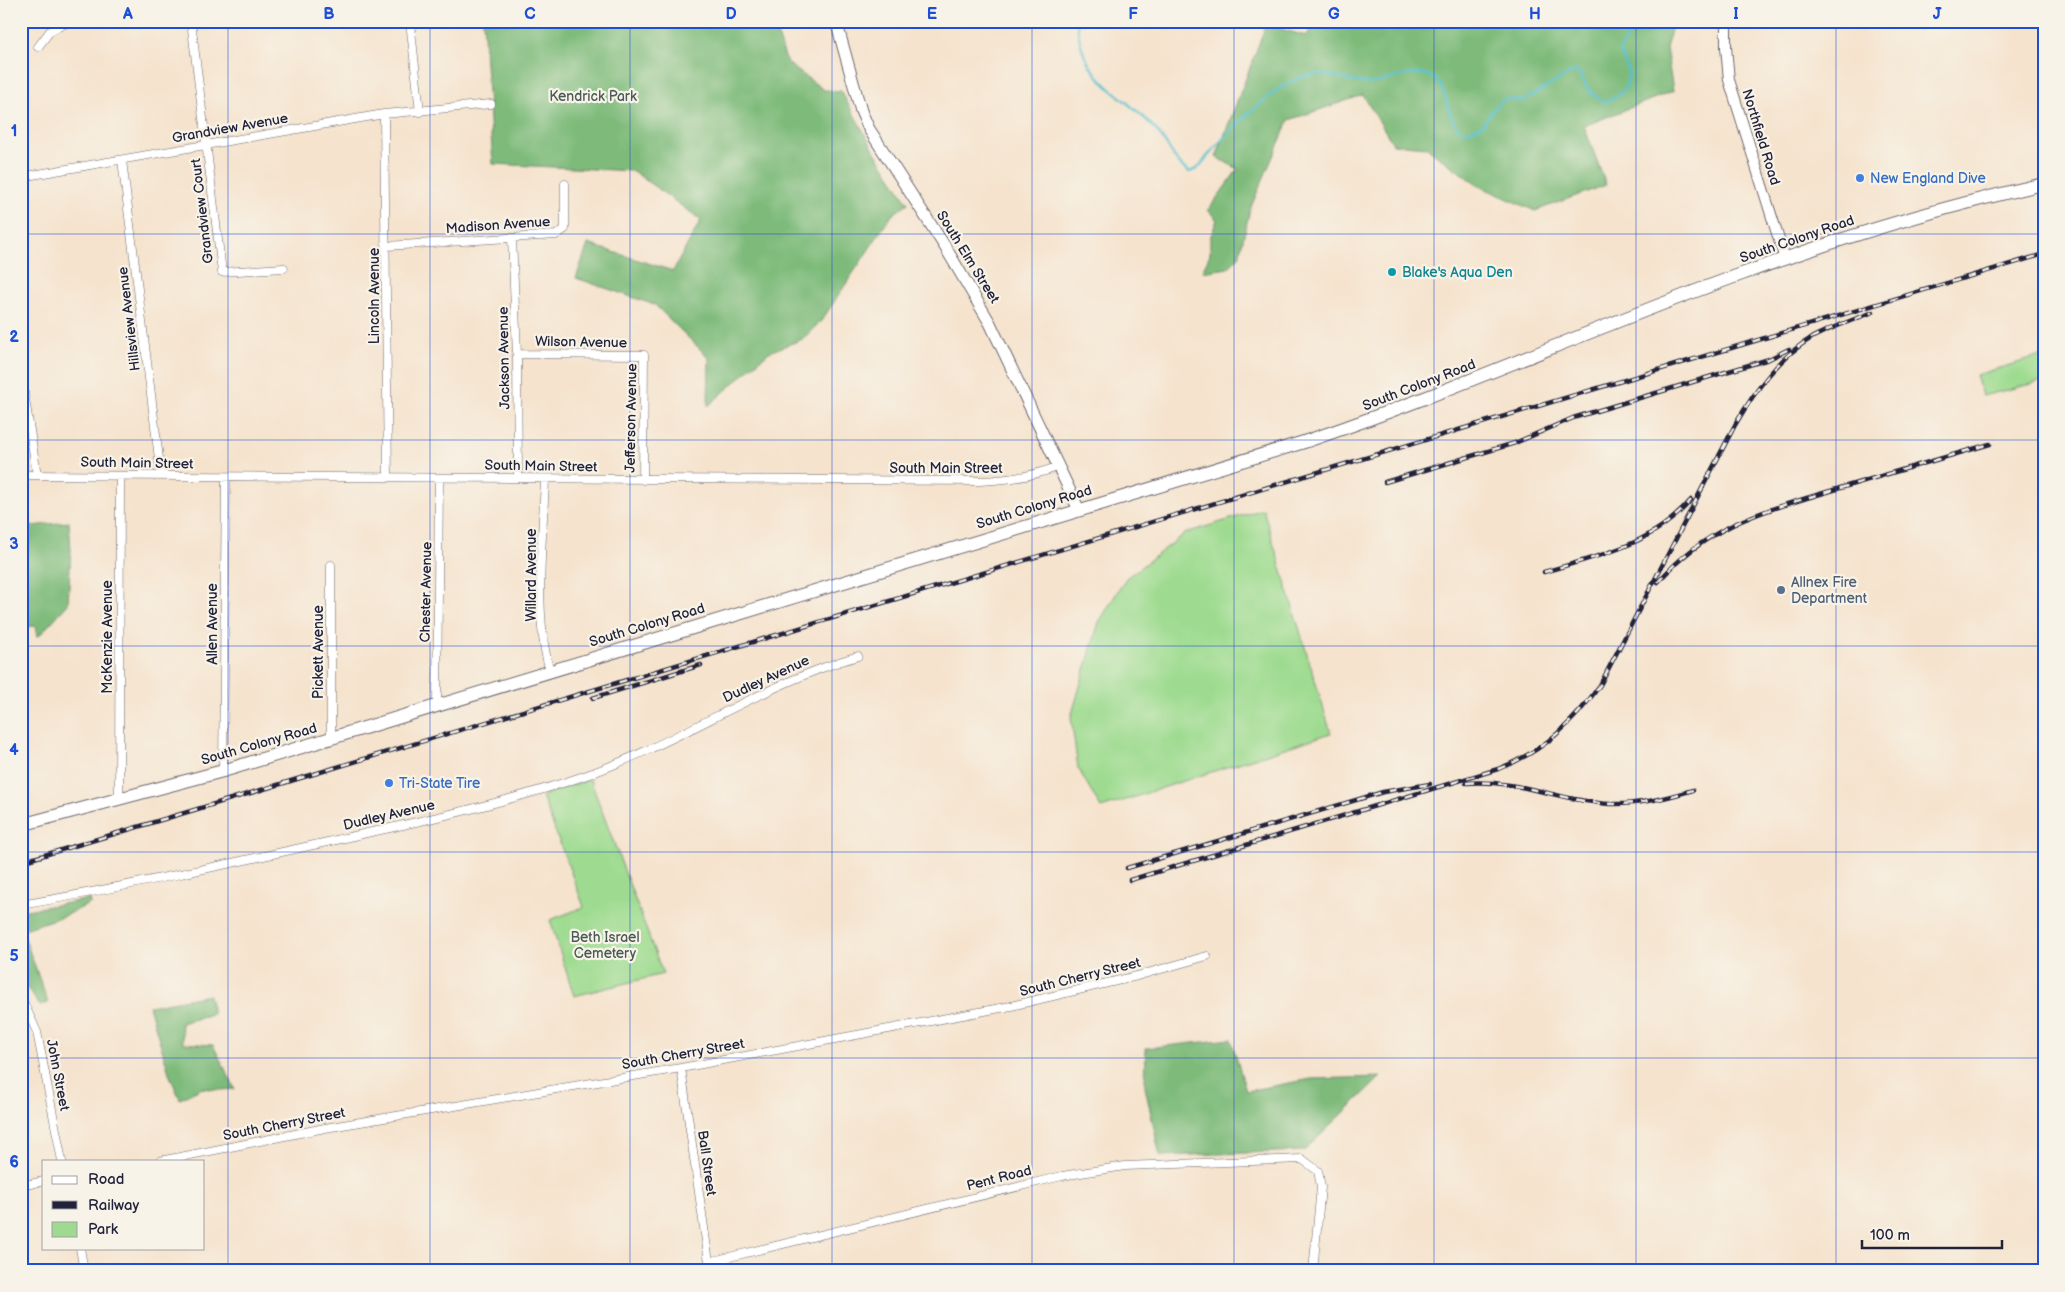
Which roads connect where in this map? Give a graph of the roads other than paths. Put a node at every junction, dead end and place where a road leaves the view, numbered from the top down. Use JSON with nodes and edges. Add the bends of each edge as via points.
{"nodes":[{"id":1,"x":70,"y":21,"type":"edge"},
{"id":2,"x":191,"y":21,"type":"edge"},
{"id":3,"x":410,"y":21,"type":"edge"},
{"id":4,"x":836,"y":21,"type":"edge"},
{"id":5,"x":1726,"y":21,"type":"edge"},
{"id":6,"x":38,"y":47,"type":"dead end"},
{"id":7,"x":491,"y":104,"type":"dead end"},
{"id":8,"x":420,"y":112,"type":"junction"},
{"id":9,"x":384,"y":114,"type":"junction"},
{"id":10,"x":207,"y":144,"type":"junction"},
{"id":11,"x":122,"y":160,"type":"junction"},
{"id":12,"x":21,"y":176,"type":"edge"},
{"id":13,"x":564,"y":184,"type":"dead end"},
{"id":14,"x":2044,"y":184,"type":"edge"},
{"id":15,"x":512,"y":238,"type":"junction"},
{"id":16,"x":386,"y":246,"type":"junction"},
{"id":17,"x":1785,"y":259,"type":"junction"},
{"id":18,"x":284,"y":268,"type":"dead end"},
{"id":19,"x":517,"y":354,"type":"junction"},
{"id":20,"x":644,"y":355,"type":"joint"},
{"id":21,"x":21,"y":373,"type":"edge"},
{"id":22,"x":1059,"y":466,"type":"junction"},
{"id":23,"x":21,"y":474,"type":"edge"},
{"id":24,"x":37,"y":475,"type":"junction"},
{"id":25,"x":120,"y":476,"type":"junction"},
{"id":26,"x":160,"y":476,"type":"junction"},
{"id":27,"x":226,"y":477,"type":"junction"},
{"id":28,"x":518,"y":477,"type":"junction"},
{"id":29,"x":388,"y":478,"type":"junction"},
{"id":30,"x":439,"y":478,"type":"junction"},
{"id":31,"x":545,"y":479,"type":"junction"},
{"id":32,"x":643,"y":480,"type":"junction"},
{"id":33,"x":1079,"y":510,"type":"junction"},
{"id":34,"x":331,"y":565,"type":"dead end"},
{"id":35,"x":858,"y":656,"type":"dead end"},
{"id":36,"x":550,"y":671,"type":"junction"},
{"id":37,"x":437,"y":705,"type":"junction"},
{"id":38,"x":331,"y":738,"type":"junction"},
{"id":39,"x":223,"y":770,"type":"junction"},
{"id":40,"x":118,"y":799,"type":"junction"},
{"id":41,"x":25,"y":823,"type":"edge"},
{"id":42,"x":21,"y":905,"type":"edge"},
{"id":43,"x":1207,"y":956,"type":"dead end"},
{"id":44,"x":21,"y":997,"type":"edge"},
{"id":45,"x":680,"y":1068,"type":"junction"},
{"id":46,"x":62,"y":1160,"type":"edge"},
{"id":47,"x":165,"y":1160,"type":"edge"},
{"id":48,"x":42,"y":1181,"type":"edge"},
{"id":49,"x":21,"y":1186,"type":"edge"},
{"id":50,"x":80,"y":1250,"type":"edge"},
{"id":51,"x":709,"y":1262,"type":"joint"},
{"id":52,"x":84,"y":1271,"type":"edge"},
{"id":53,"x":1313,"y":1271,"type":"edge"}],
"edges":[{"from":1,"to":6,"type":"street","via":[[50,31]]},
{"from":2,"to":10,"type":"street"},
{"from":3,"to":8,"type":"street"},
{"from":4,"to":22,"type":"main road","name":"South Elm Street","via":[[869,129],[986,315]]},
{"from":5,"to":17,"type":"street","name":"Northfield Road","via":[[1729,80]]},
{"from":7,"to":8,"type":"street","name":"Grandview Avenue"},
{"from":8,"to":9,"type":"street","name":"Grandview Avenue"},
{"from":9,"to":10,"type":"street","name":"Grandview Avenue"},
{"from":9,"to":16,"type":"street","name":"Lincoln Avenue"},
{"from":10,"to":11,"type":"street","name":"Grandview Avenue"},
{"from":10,"to":18,"type":"street","name":"Grandview Court","via":[[222,272]]},
{"from":11,"to":12,"type":"street","name":"Grandview Avenue"},
{"from":11,"to":26,"type":"street","name":"Hillsview Avenue"},
{"from":13,"to":15,"type":"street","name":"Madison Avenue","via":[[565,229]]},
{"from":14,"to":17,"type":"main road","name":"South Colony Road","via":[[1911,218]]},
{"from":15,"to":16,"type":"street","name":"Madison Avenue"},
{"from":15,"to":19,"type":"street","name":"Jackson Avenue"},
{"from":16,"to":29,"type":"street","name":"Lincoln Avenue"},
{"from":17,"to":33,"type":"main road","name":"South Colony Road","via":[[1384,414],[1304,442]]},
{"from":19,"to":20,"type":"street","name":"Wilson Avenue"},
{"from":19,"to":28,"type":"street","name":"Jackson Avenue"},
{"from":20,"to":32,"type":"street","name":"Jefferson Avenue"},
{"from":21,"to":24,"type":"street"},
{"from":22,"to":32,"type":"street","name":"South Main Street","via":[[1043,473],[1008,480]]},
{"from":22,"to":33,"type":"main road","name":"South Elm Street"},
{"from":23,"to":24,"type":"street","name":"South Main Street"},
{"from":24,"to":25,"type":"street","name":"South Main Street"},
{"from":25,"to":26,"type":"street","name":"South Main Street"},
{"from":25,"to":40,"type":"street","name":"McKenzie Avenue"},
{"from":26,"to":27,"type":"street","name":"South Main Street"},
{"from":27,"to":29,"type":"street","name":"South Main Street"},
{"from":27,"to":39,"type":"street","name":"Allen Avenue"},
{"from":28,"to":30,"type":"street","name":"South Main Street"},
{"from":28,"to":31,"type":"street","name":"South Main Street"},
{"from":29,"to":30,"type":"street","name":"South Main Street"},
{"from":30,"to":37,"type":"street","name":"Chester Avenue"},
{"from":31,"to":32,"type":"street","name":"South Main Street"},
{"from":31,"to":36,"type":"street","name":"Willard Avenue","via":[[541,607]]},
{"from":33,"to":36,"type":"main road","name":"South Colony Road"},
{"from":34,"to":38,"type":"street","name":"Pickett Avenue"},
{"from":35,"to":42,"type":"street","name":"Dudley Avenue","via":[[802,675],[618,764],[539,791],[207,869]]},
{"from":36,"to":37,"type":"main road","name":"South Colony Road"},
{"from":37,"to":38,"type":"main road","name":"South Colony Road"},
{"from":38,"to":39,"type":"main road","name":"South Colony Road"},
{"from":39,"to":40,"type":"main road","name":"South Colony Road"},
{"from":40,"to":41,"type":"main road","name":"South Colony Road"},
{"from":43,"to":45,"type":"street","name":"South Cherry Street","via":[[1016,1005]]},
{"from":44,"to":46,"type":"street","name":"John Street","via":[[37,1032]]},
{"from":45,"to":47,"type":"street","name":"South Cherry Street","via":[[325,1128]]},
{"from":45,"to":51,"type":"street","name":"Ball Street"},
{"from":48,"to":49,"type":"street"},
{"from":50,"to":52,"type":"street"},
{"from":51,"to":53,"type":"street","name":"Pent Road","via":[[1062,1176],[1125,1166],[1302,1159],[1318,1171],[1321,1187]]}]}
